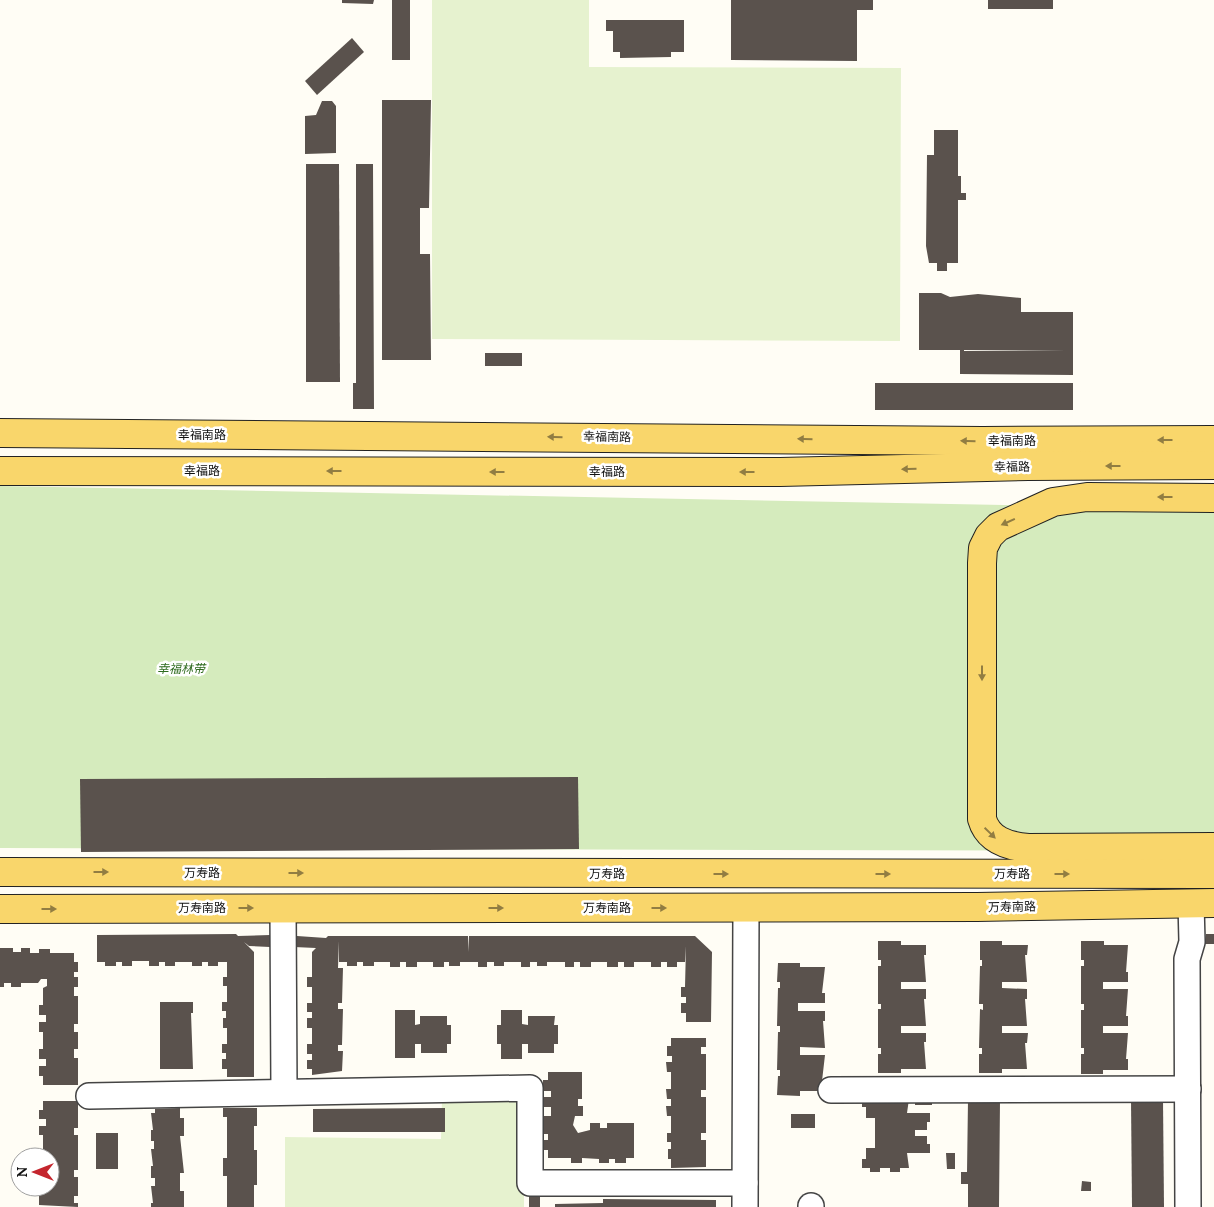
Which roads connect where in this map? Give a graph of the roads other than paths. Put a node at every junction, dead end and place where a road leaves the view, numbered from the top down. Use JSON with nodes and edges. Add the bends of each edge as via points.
{"nodes":[{"id":1,"x":0,"y":433,"type":"edge"},
{"id":2,"x":508,"y":436,"type":"junction"},
{"id":3,"x":1214,"y":440,"type":"edge"},
{"id":4,"x":1214,"y":465,"type":"edge"},
{"id":5,"x":0,"y":471,"type":"edge"},
{"id":6,"x":385,"y":471,"type":"junction"},
{"id":7,"x":1214,"y":498,"type":"edge"},
{"id":8,"x":1214,"y":847,"type":"edge"},
{"id":9,"x":0,"y":872,"type":"edge"},
{"id":10,"x":575,"y":874,"type":"junction"},
{"id":11,"x":1214,"y":874,"type":"edge"},
{"id":12,"x":1202,"y":903,"type":"edge"},
{"id":13,"x":284,"y":908,"type":"junction"},
{"id":14,"x":362,"y":908,"type":"junction"},
{"id":15,"x":746,"y":908,"type":"junction"},
{"id":16,"x":0,"y":909,"type":"edge"},
{"id":17,"x":1188,"y":1089,"type":"junction"},
{"id":18,"x":831,"y":1090,"type":"dead end"},
{"id":19,"x":284,"y":1092,"type":"junction"},
{"id":20,"x":89,"y":1096,"type":"dead end"},
{"id":21,"x":745,"y":1183,"type":"junction"},
{"id":22,"x":745,"y":1207,"type":"edge"},
{"id":23,"x":1188,"y":1207,"type":"edge"}],
"edges":[{"from":1,"to":2,"type":"main road","name":"幸福南路"},
{"from":3,"to":2,"type":"main road","name":"幸福南路","one_way":true},
{"from":2,"to":6,"type":"main road"},
{"from":4,"to":6,"type":"main road","name":"幸福路","one_way":true,"via":[[780,472]]},
{"from":6,"to":5,"type":"main road","name":"幸福路","one_way":true},
{"from":7,"to":8,"type":"main road","one_way":true,"via":[[1087,497],[1053,502],[998,527],[983,548],[982,563],[982,819],[985,830],[1009,846],[1028,848]]},
{"from":9,"to":10,"type":"main road","name":"万寿路","one_way":true},
{"from":10,"to":11,"type":"main road","name":"万寿路","one_way":true},
{"from":10,"to":14,"type":"main road"},
{"from":12,"to":15,"type":"main road","name":"万寿南路"},
{"from":12,"to":17,"type":"street","via":[[1188,959]]},
{"from":13,"to":14,"type":"main road","name":"万寿南路"},
{"from":16,"to":13,"type":"main road","name":"万寿南路","one_way":true},
{"from":13,"to":19,"type":"street"},
{"from":14,"to":15,"type":"main road","name":"万寿南路","one_way":true},
{"from":15,"to":21,"type":"street"},
{"from":17,"to":18,"type":"street"},
{"from":17,"to":23,"type":"street"},
{"from":19,"to":20,"type":"street"},
{"from":19,"to":21,"type":"street","via":[[530,1088],[530,1183]]},
{"from":21,"to":22,"type":"street"}]}
